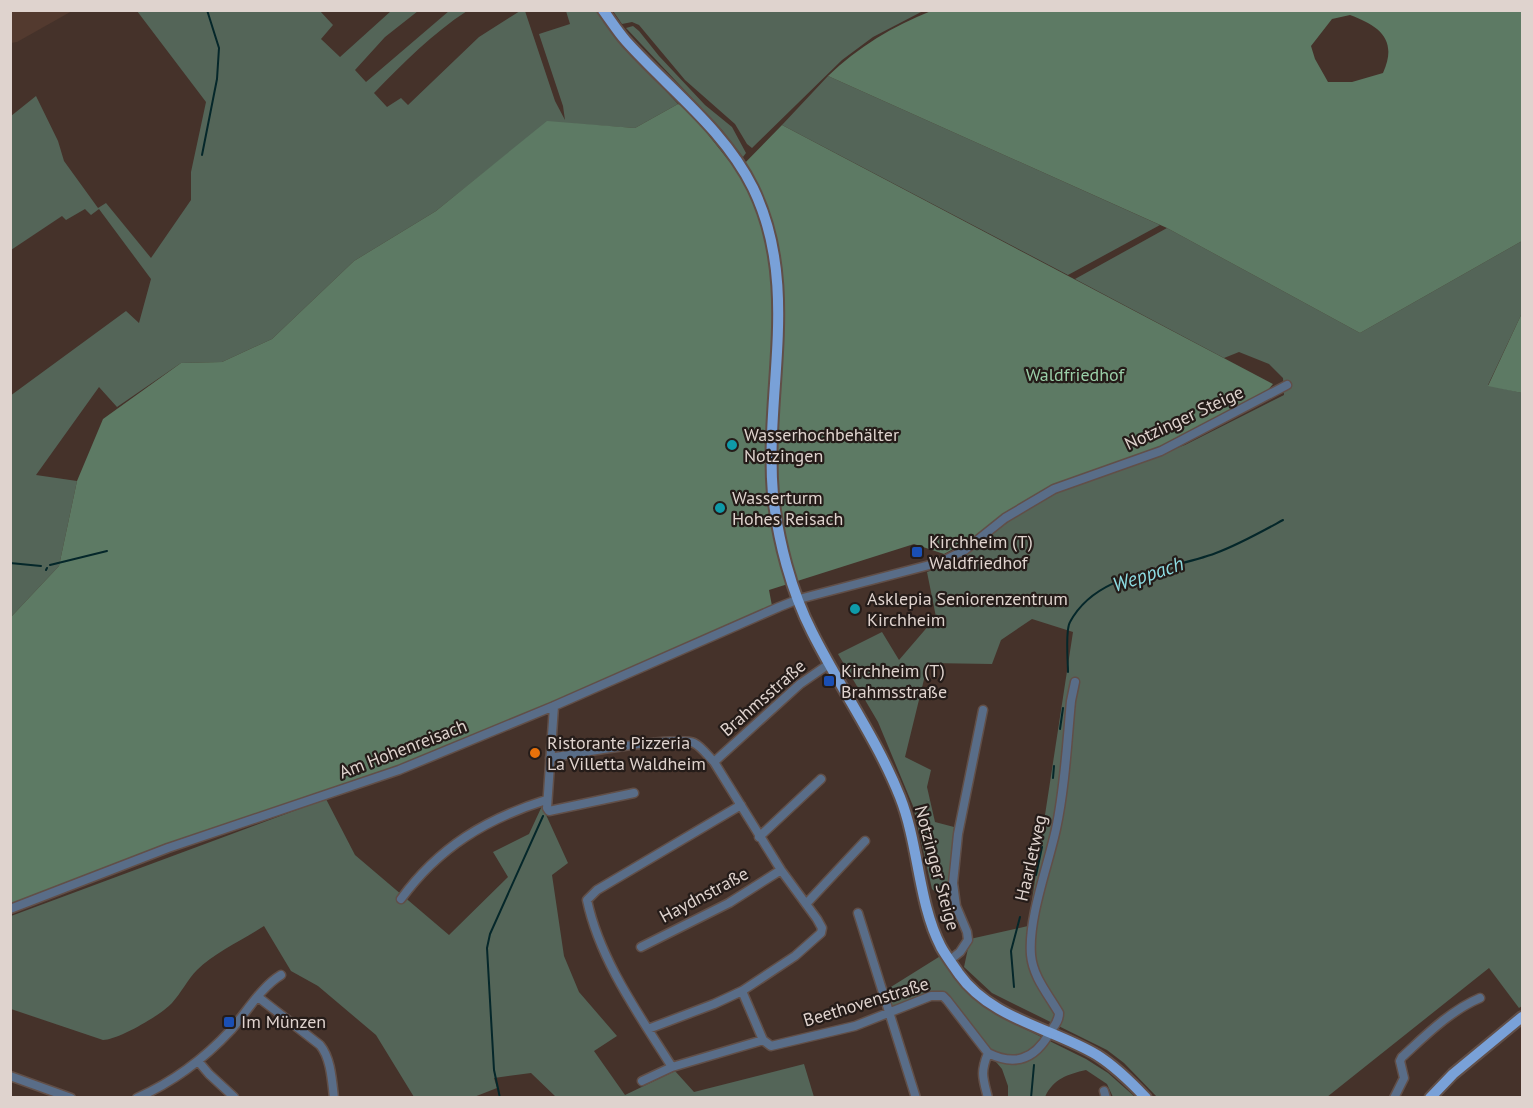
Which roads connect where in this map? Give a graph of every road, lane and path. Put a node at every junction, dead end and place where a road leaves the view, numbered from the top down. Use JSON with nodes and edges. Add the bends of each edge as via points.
{"nodes":[{"id":1,"x":603,"y":10,"type":"edge"},
{"id":2,"x":1287,"y":386,"type":"dead end"},
{"id":3,"x":798,"y":599,"type":"junction"},
{"id":4,"x":829,"y":664,"type":"junction"},
{"id":5,"x":1075,"y":682,"type":"dead end"},
{"id":6,"x":554,"y":706,"type":"junction"},
{"id":7,"x":982,"y":710,"type":"dead end"},
{"id":8,"x":550,"y":758,"type":"junction"},
{"id":9,"x":714,"y":762,"type":"junction"},
{"id":10,"x":821,"y":779,"type":"dead end"},
{"id":11,"x":634,"y":793,"type":"dead end"},
{"id":12,"x":546,"y":800,"type":"junction"},
{"id":13,"x":741,"y":805,"type":"junction"},
{"id":14,"x":759,"y":837,"type":"junction"},
{"id":15,"x":864,"y":841,"type":"dead end"},
{"id":16,"x":781,"y":870,"type":"junction"},
{"id":17,"x":401,"y":900,"type":"dead end"},
{"id":18,"x":806,"y":904,"type":"junction"},
{"id":19,"x":10,"y":909,"type":"edge"},
{"id":20,"x":858,"y":913,"type":"dead end"},
{"id":21,"x":641,"y":947,"type":"dead end"},
{"id":22,"x":950,"y":960,"type":"junction"},
{"id":23,"x":281,"y":975,"type":"dead end"},
{"id":24,"x":742,"y":991,"type":"junction"},
{"id":25,"x":258,"y":997,"type":"junction"},
{"id":26,"x":1480,"y":998,"type":"dead end"},
{"id":27,"x":888,"y":1013,"type":"junction"},
{"id":28,"x":1522,"y":1017,"type":"edge"},
{"id":29,"x":648,"y":1029,"type":"junction"},
{"id":30,"x":1049,"y":1033,"type":"junction"},
{"id":31,"x":763,"y":1040,"type":"junction"},
{"id":32,"x":988,"y":1053,"type":"junction"},
{"id":33,"x":198,"y":1061,"type":"junction"},
{"id":34,"x":672,"y":1067,"type":"junction"},
{"id":35,"x":10,"y":1076,"type":"edge"},
{"id":36,"x":642,"y":1081,"type":"dead end"},
{"id":37,"x":234,"y":1097,"type":"edge"},
{"id":38,"x":71,"y":1098,"type":"edge"},
{"id":39,"x":136,"y":1098,"type":"edge"},
{"id":40,"x":334,"y":1098,"type":"edge"},
{"id":41,"x":916,"y":1098,"type":"edge"},
{"id":42,"x":988,"y":1098,"type":"edge"},
{"id":43,"x":1146,"y":1098,"type":"edge"},
{"id":44,"x":1394,"y":1098,"type":"edge"},
{"id":45,"x":1430,"y":1098,"type":"edge"}],
"edges":[{"from":1,"to":3,"type":"main road","name":"Notzinger Steige","via":[[624,39],[723,142],[752,188],[762,213],[774,253],[779,306],[772,460],[775,512]]},
{"from":2,"to":3,"type":"street","name":"Notzinger Steige","via":[[1161,451],[1054,489],[941,562]]},
{"from":3,"to":4,"type":"main road","name":"Notzinger Steige"},
{"from":3,"to":6,"type":"street","name":"Am Hohenreisach"},
{"from":4,"to":9,"type":"street","name":"Brahmsstraße","via":[[800,684]]},
{"from":4,"to":22,"type":"main road","name":"Notzinger Steige","via":[[878,748],[900,798],[933,925]]},
{"from":5,"to":30,"type":"street","name":"Haarletweg","via":[[1057,826],[1032,943],[1034,969],[1059,1013]]},
{"from":6,"to":8,"type":"street"},
{"from":6,"to":19,"type":"street","name":"Am Hohenreisach","via":[[399,770],[168,848]]},
{"from":7,"to":22,"type":"street","via":[[958,834],[953,883],[968,940]]},
{"from":8,"to":9,"type":"street","name":"Brahmsstraße","via":[[682,741],[692,742]]},
{"from":8,"to":12,"type":"street"},
{"from":9,"to":13,"type":"street"},
{"from":10,"to":14,"type":"street"},
{"from":11,"to":12,"type":"street","via":[[549,811]]},
{"from":12,"to":17,"type":"street","via":[[503,815],[465,836],[424,871]]},
{"from":13,"to":14,"type":"street"},
{"from":13,"to":29,"type":"street","via":[[597,890],[587,900],[608,957]]},
{"from":14,"to":16,"type":"street"},
{"from":15,"to":18,"type":"street"},
{"from":16,"to":18,"type":"street"},
{"from":16,"to":21,"type":"street","name":"Haydnstraße","via":[[729,903]]},
{"from":18,"to":24,"type":"street","via":[[822,928],[818,938]]},
{"from":20,"to":27,"type":"street"},
{"from":22,"to":30,"type":"main road","name":"Notzinger Steige","via":[[962,979],[981,996]]},
{"from":23,"to":25,"type":"street","via":[[270,981]]},
{"from":24,"to":29,"type":"street"},
{"from":24,"to":31,"type":"street"},
{"from":25,"to":33,"type":"street"},
{"from":25,"to":40,"type":"street","via":[[325,1050]]},
{"from":26,"to":44,"type":"street","via":[[1448,1018],[1402,1057],[1404,1078]]},
{"from":27,"to":31,"type":"street","name":"Beethovenstraße","via":[[855,1026],[777,1046]]},
{"from":27,"to":32,"type":"street","name":"Beethovenstraße","via":[[931,996],[943,996]]},
{"from":27,"to":41,"type":"street"},
{"from":28,"to":45,"type":"main road"},
{"from":29,"to":34,"type":"street"},
{"from":30,"to":32,"type":"street","via":[[1044,1044],[1017,1060]]},
{"from":30,"to":43,"type":"main road","name":"Notzinger Steige","via":[[1117,1069]]},
{"from":31,"to":34,"type":"street","name":"Beethovenstraße"},
{"from":32,"to":42,"type":"street","via":[[982,1074]]},
{"from":33,"to":37,"type":"street"},
{"from":33,"to":39,"type":"street","via":[[162,1086]]},
{"from":34,"to":36,"type":"street","name":"Beethovenstraße"},
{"from":35,"to":38,"type":"street"}]}
